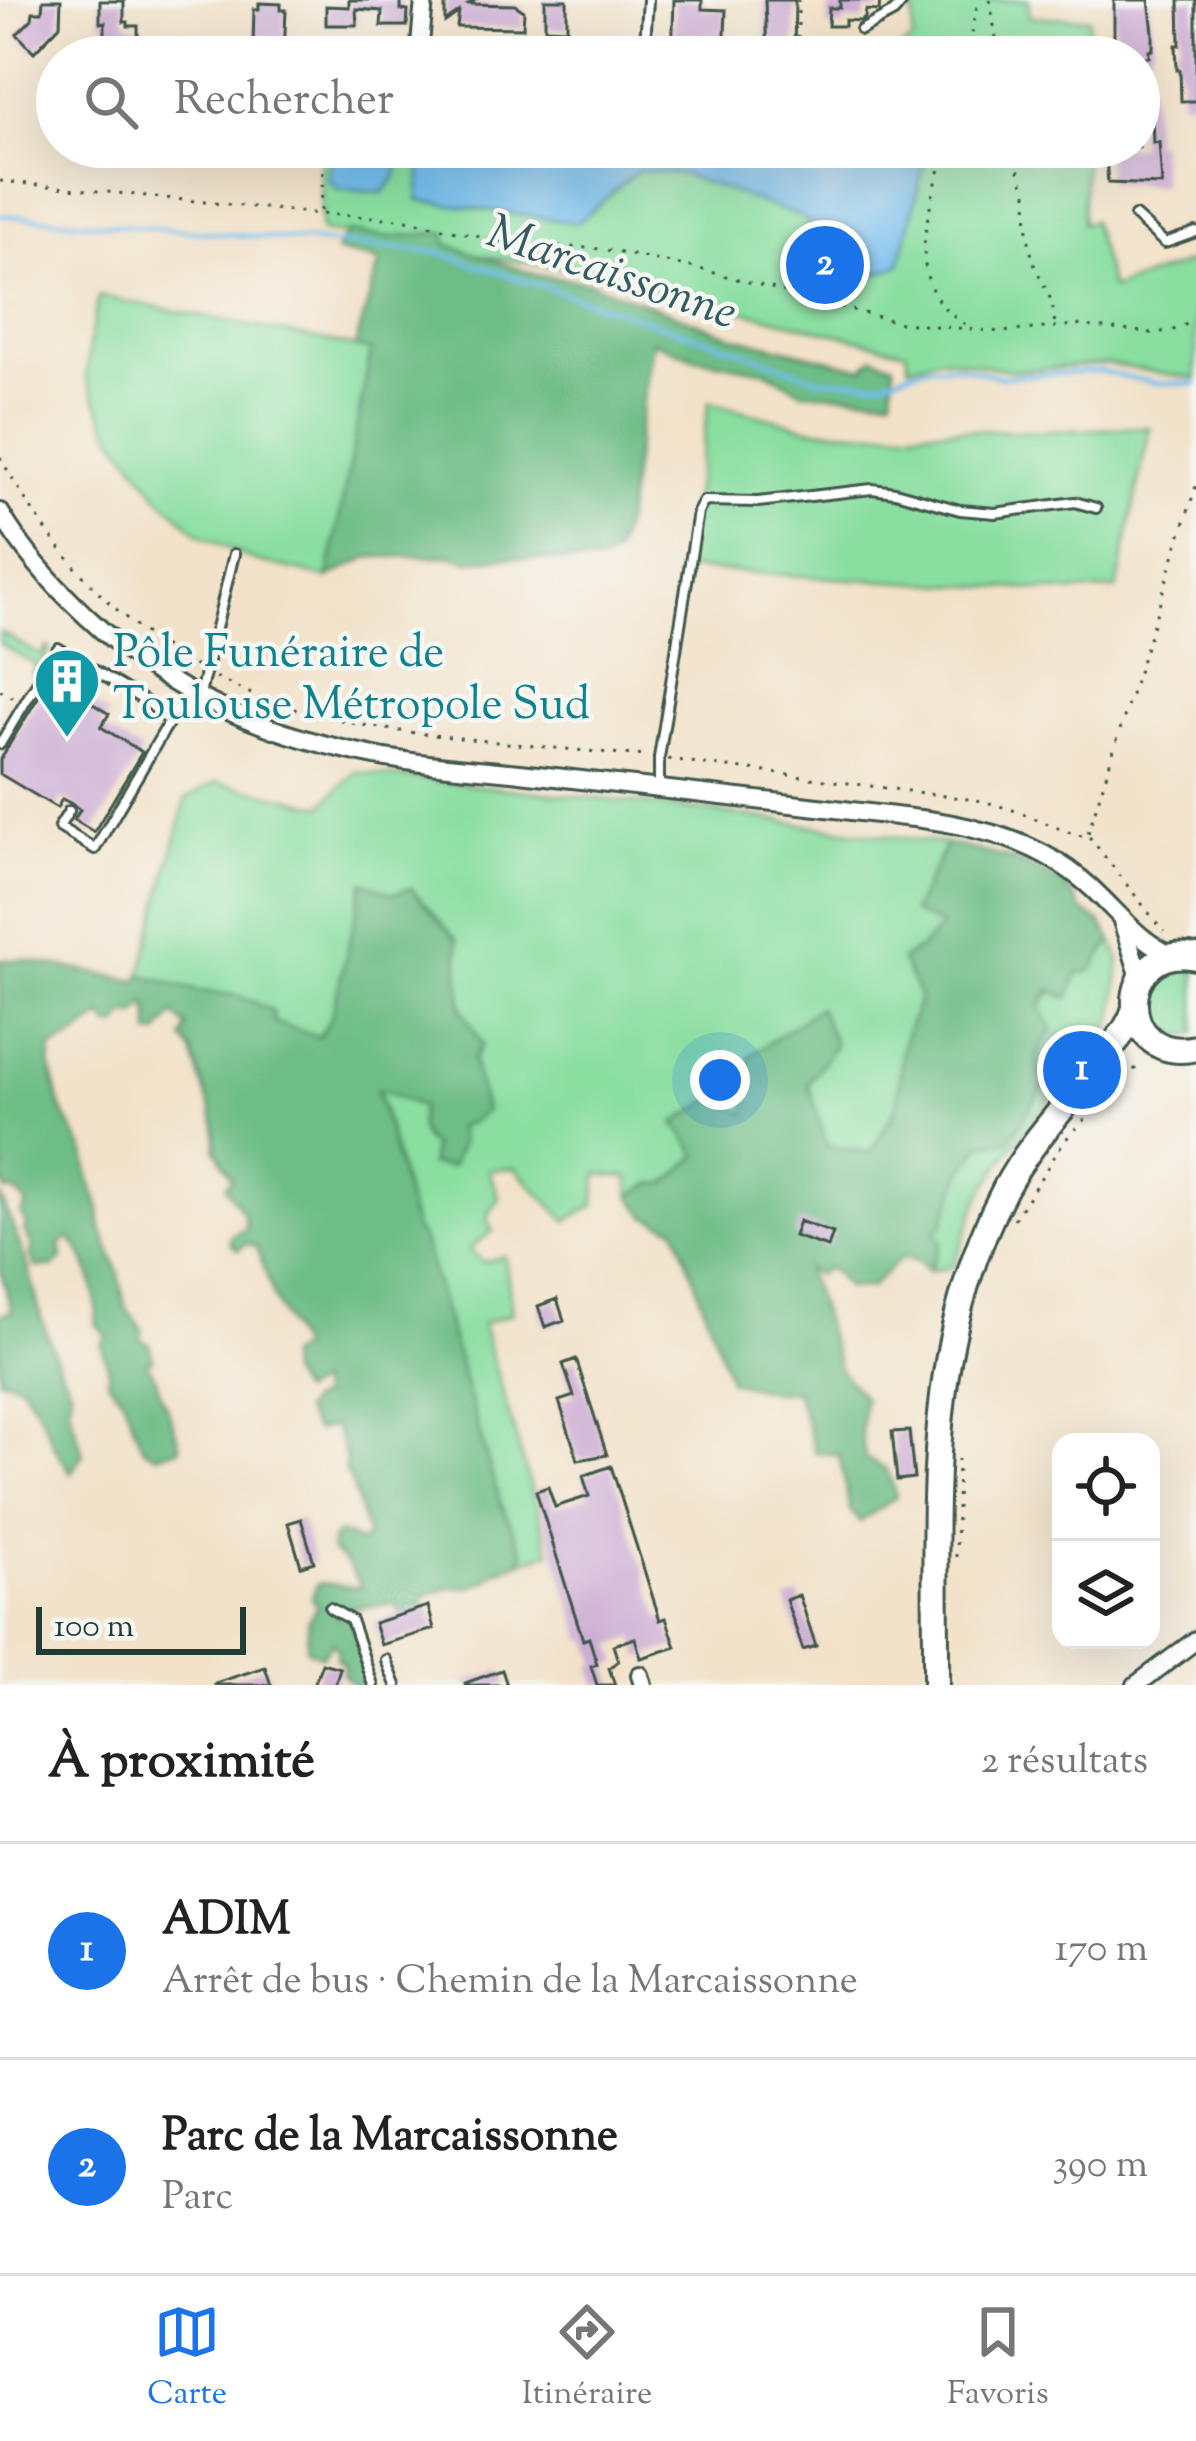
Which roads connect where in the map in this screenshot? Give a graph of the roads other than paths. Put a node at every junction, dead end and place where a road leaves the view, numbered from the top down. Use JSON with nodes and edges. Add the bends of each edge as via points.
{"nodes":[{"id":1,"x":424,"y":0,"type":"edge"},
{"id":2,"x":648,"y":0,"type":"edge"},
{"id":3,"x":904,"y":0,"type":"edge"},
{"id":4,"x":861,"y":30,"type":"dead end"},
{"id":5,"x":420,"y":36,"type":"edge"},
{"id":6,"x":645,"y":36,"type":"edge"},
{"id":7,"x":1135,"y":216,"type":"dead end"},
{"id":8,"x":1196,"y":232,"type":"edge"},
{"id":9,"x":1096,"y":508,"type":"dead end"},
{"id":10,"x":2,"y":520,"type":"edge"},
{"id":11,"x":234,"y":554,"type":"dead end"},
{"id":12,"x":193,"y":695,"type":"junction"},
{"id":13,"x":170,"y":722,"type":"junction"},
{"id":14,"x":0,"y":744,"type":"edge"},
{"id":15,"x":658,"y":790,"type":"junction"},
{"id":16,"x":69,"y":811,"type":"dead end"},
{"id":17,"x":1122,"y":921,"type":"junction"},
{"id":18,"x":1178,"y":949,"type":"edge"},
{"id":19,"x":1138,"y":982,"type":"junction"},
{"id":20,"x":1134,"y":1011,"type":"junction"},
{"id":21,"x":1196,"y":1048,"type":"edge"},
{"id":22,"x":1150,"y":1054,"type":"junction"},
{"id":23,"x":1090,"y":1076,"type":"junction"},
{"id":24,"x":331,"y":1608,"type":"dead end"},
{"id":25,"x":1196,"y":1640,"type":"edge"},
{"id":26,"x":386,"y":1660,"type":"dead end"},
{"id":27,"x":374,"y":1685,"type":"edge"},
{"id":28,"x":396,"y":1685,"type":"edge"},
{"id":29,"x":936,"y":1685,"type":"edge"},
{"id":30,"x":1136,"y":1685,"type":"edge"}],
"edges":[{"from":1,"to":5,"type":"street"},
{"from":2,"to":6,"type":"lane"},
{"from":3,"to":4,"type":"lane"},
{"from":7,"to":8,"type":"lane","via":[[1165,243]]},
{"from":9,"to":15,"type":"lane","via":[[1075,502],[995,514],[872,488],[704,501]]},
{"from":10,"to":12,"type":"street","via":[[117,645]]},
{"from":11,"to":12,"type":"lane","via":[[206,672]]},
{"from":12,"to":13,"type":"lane"},
{"from":12,"to":15,"type":"street","via":[[264,728],[380,757]]},
{"from":13,"to":14,"type":"lane","via":[[58,648]]},
{"from":13,"to":16,"type":"lane","via":[[95,849],[59,827]]},
{"from":15,"to":17,"type":"street","via":[[994,834],[1049,857]]},
{"from":17,"to":18,"type":"street","via":[[1149,943]]},
{"from":17,"to":19,"type":"street"},
{"from":18,"to":19,"type":"main road"},
{"from":19,"to":20,"type":"main road"},
{"from":20,"to":22,"type":"main road"},
{"from":20,"to":23,"type":"main road"},
{"from":21,"to":22,"type":"main road"},
{"from":22,"to":23,"type":"main road","via":[[1135,1050]]},
{"from":23,"to":29,"type":"main road","via":[[1019,1164],[960,1300],[939,1419]]},
{"from":24,"to":27,"type":"lane","via":[[351,1620]]},
{"from":25,"to":30,"type":"street"},
{"from":26,"to":28,"type":"lane"}]}
